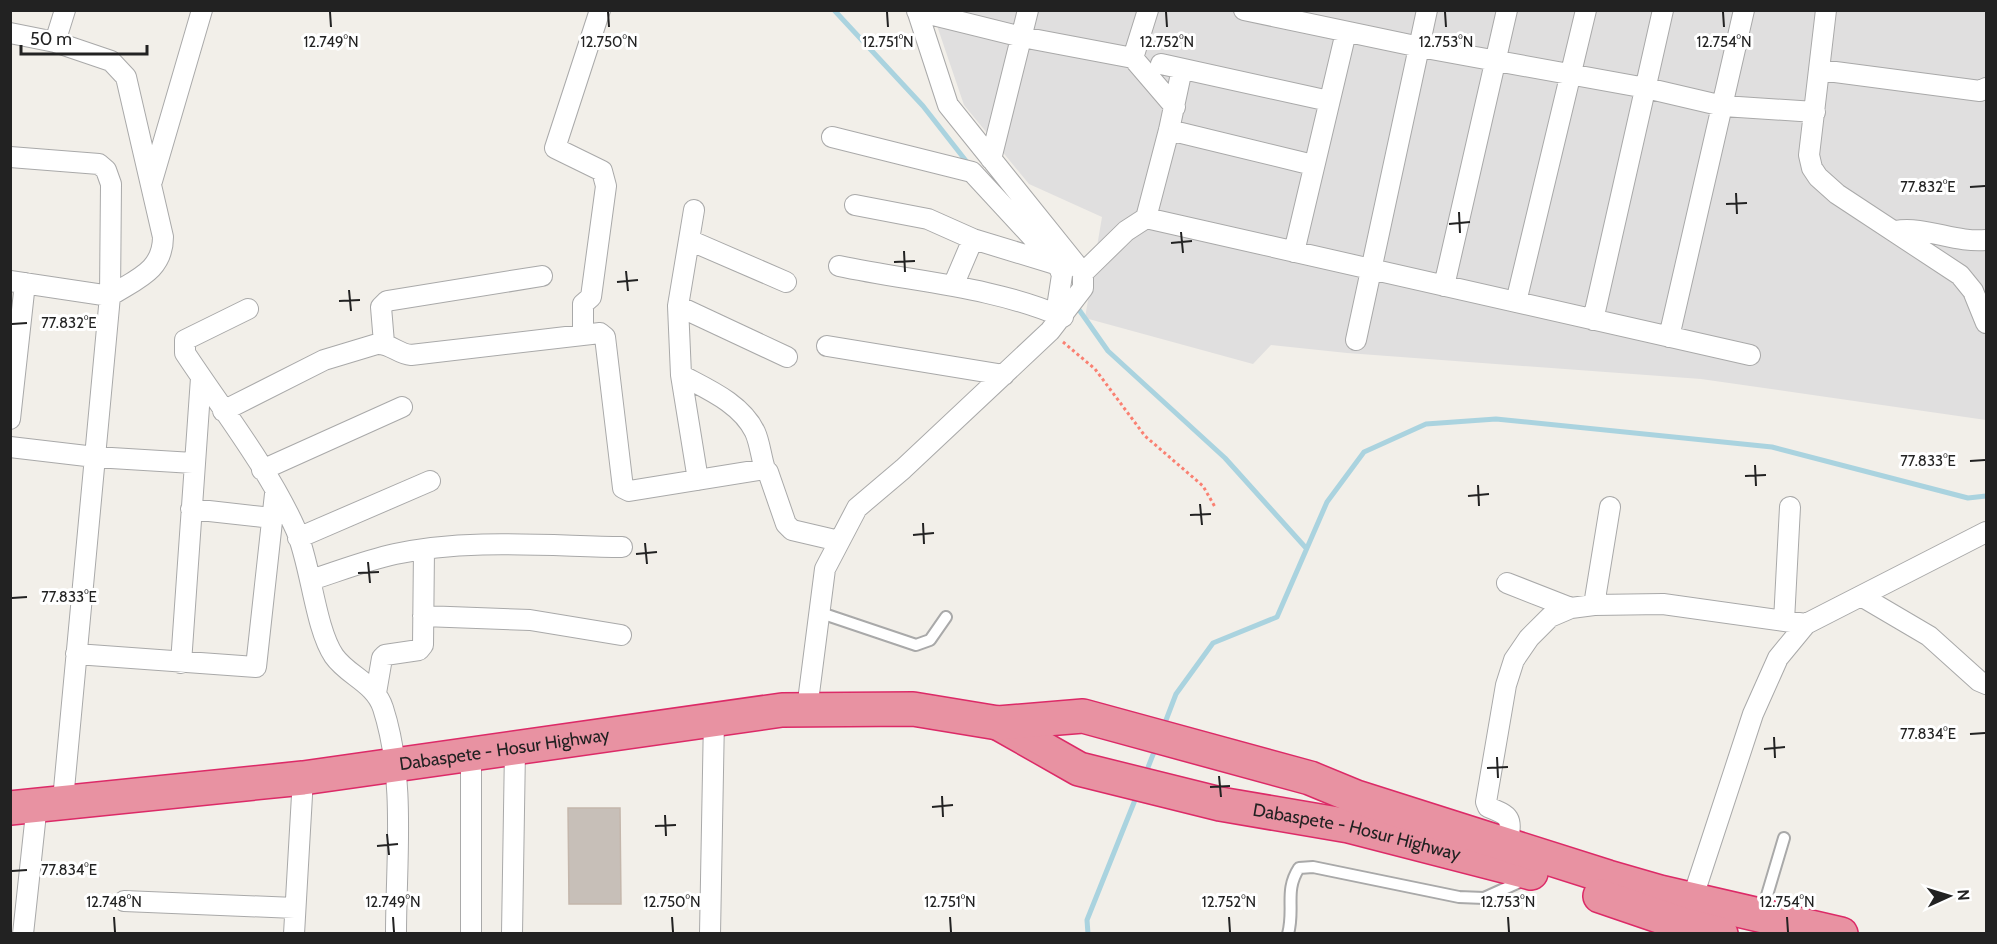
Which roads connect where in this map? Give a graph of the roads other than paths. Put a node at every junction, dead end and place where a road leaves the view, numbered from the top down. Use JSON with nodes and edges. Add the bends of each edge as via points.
{"nodes":[{"id":1,"x":65,"y":10,"type":"edge"},
{"id":2,"x":202,"y":10,"type":"edge"},
{"id":3,"x":600,"y":10,"type":"edge"},
{"id":4,"x":1028,"y":10,"type":"edge"},
{"id":5,"x":1148,"y":10,"type":"edge"},
{"id":6,"x":1244,"y":10,"type":"edge"},
{"id":7,"x":1427,"y":10,"type":"edge"},
{"id":8,"x":1507,"y":10,"type":"edge"},
{"id":9,"x":1586,"y":10,"type":"edge"},
{"id":10,"x":1663,"y":10,"type":"edge"},
{"id":11,"x":1744,"y":10,"type":"edge"},
{"id":12,"x":1826,"y":10,"type":"edge"},
{"id":13,"x":917,"y":11,"type":"edge"},
{"id":14,"x":1346,"y":32,"type":"junction"},
{"id":15,"x":10,"y":33,"type":"edge"},
{"id":16,"x":1022,"y":37,"type":"junction"},
{"id":17,"x":55,"y":42,"type":"junction"},
{"id":18,"x":1420,"y":47,"type":"junction"},
{"id":19,"x":1133,"y":58,"type":"junction"},
{"id":20,"x":1496,"y":61,"type":"junction"},
{"id":21,"x":1161,"y":64,"type":"dead end"},
{"id":22,"x":1182,"y":69,"type":"junction"},
{"id":23,"x":1820,"y":70,"type":"junction"},
{"id":24,"x":1571,"y":74,"type":"junction"},
{"id":25,"x":1646,"y":88,"type":"junction"},
{"id":26,"x":1986,"y":88,"type":"edge"},
{"id":27,"x":1329,"y":100,"type":"junction"},
{"id":28,"x":1723,"y":106,"type":"junction"},
{"id":29,"x":1175,"y":107,"type":"junction"},
{"id":30,"x":1815,"y":112,"type":"junction"},
{"id":31,"x":1169,"y":130,"type":"junction"},
{"id":32,"x":832,"y":137,"type":"dead end"},
{"id":33,"x":10,"y":157,"type":"edge"},
{"id":34,"x":991,"y":159,"type":"junction"},
{"id":35,"x":1313,"y":165,"type":"junction"},
{"id":36,"x":151,"y":183,"type":"junction"},
{"id":37,"x":855,"y":205,"type":"dead end"},
{"id":38,"x":694,"y":210,"type":"dead end"},
{"id":39,"x":1146,"y":218,"type":"junction"},
{"id":40,"x":1894,"y":231,"type":"junction"},
{"id":41,"x":973,"y":239,"type":"junction"},
{"id":42,"x":689,"y":240,"type":"junction"},
{"id":43,"x":1977,"y":241,"type":"edge"},
{"id":44,"x":1294,"y":252,"type":"junction"},
{"id":45,"x":1058,"y":265,"type":"junction"},
{"id":46,"x":838,"y":266,"type":"dead end"},
{"id":47,"x":1372,"y":269,"type":"junction"},
{"id":48,"x":1960,"y":274,"type":"junction"},
{"id":49,"x":542,"y":276,"type":"dead end"},
{"id":50,"x":1083,"y":280,"type":"junction"},
{"id":51,"x":18,"y":282,"type":"edge"},
{"id":52,"x":786,"y":282,"type":"dead end"},
{"id":53,"x":953,"y":286,"type":"junction"},
{"id":54,"x":1444,"y":286,"type":"junction"},
{"id":55,"x":110,"y":296,"type":"junction"},
{"id":56,"x":1516,"y":302,"type":"junction"},
{"id":57,"x":678,"y":306,"type":"junction"},
{"id":58,"x":248,"y":309,"type":"dead end"},
{"id":59,"x":1984,"y":311,"type":"edge"},
{"id":60,"x":1058,"y":319,"type":"junction"},
{"id":61,"x":1593,"y":320,"type":"junction"},
{"id":62,"x":583,"y":335,"type":"junction"},
{"id":63,"x":1669,"y":337,"type":"junction"},
{"id":64,"x":1356,"y":340,"type":"dead end"},
{"id":65,"x":384,"y":344,"type":"junction"},
{"id":66,"x":827,"y":346,"type":"dead end"},
{"id":67,"x":1750,"y":355,"type":"dead end"},
{"id":68,"x":788,"y":357,"type":"dead end"},
{"id":69,"x":681,"y":375,"type":"junction"},
{"id":70,"x":1004,"y":375,"type":"junction"},
{"id":71,"x":201,"y":378,"type":"junction"},
{"id":72,"x":402,"y":408,"type":"dead end"},
{"id":73,"x":223,"y":411,"type":"junction"},
{"id":74,"x":10,"y":418,"type":"edge"},
{"id":75,"x":10,"y":447,"type":"edge"},
{"id":76,"x":95,"y":457,"type":"junction"},
{"id":77,"x":194,"y":463,"type":"junction"},
{"id":78,"x":765,"y":469,"type":"junction"},
{"id":79,"x":262,"y":470,"type":"junction"},
{"id":80,"x":699,"y":480,"type":"junction"},
{"id":81,"x":430,"y":481,"type":"dead end"},
{"id":82,"x":275,"y":494,"type":"junction"},
{"id":83,"x":1610,"y":507,"type":"dead end"},
{"id":84,"x":1790,"y":507,"type":"dead end"},
{"id":85,"x":191,"y":509,"type":"junction"},
{"id":86,"x":273,"y":518,"type":"junction"},
{"id":87,"x":1986,"y":532,"type":"edge"},
{"id":88,"x":298,"y":538,"type":"junction"},
{"id":89,"x":839,"y":541,"type":"junction"},
{"id":90,"x":621,"y":547,"type":"dead end"},
{"id":91,"x":423,"y":549,"type":"junction"},
{"id":92,"x":311,"y":580,"type":"junction"},
{"id":93,"x":1507,"y":583,"type":"dead end"},
{"id":94,"x":1860,"y":596,"type":"junction"},
{"id":95,"x":1594,"y":605,"type":"junction"},
{"id":96,"x":1571,"y":608,"type":"junction"},
{"id":97,"x":818,"y":612,"type":"junction"},
{"id":98,"x":423,"y":616,"type":"junction"},
{"id":99,"x":946,"y":617,"type":"dead end"},
{"id":100,"x":1784,"y":621,"type":"junction"},
{"id":101,"x":1806,"y":624,"type":"junction"},
{"id":102,"x":621,"y":635,"type":"dead end"},
{"id":103,"x":76,"y":654,"type":"junction"},
{"id":104,"x":181,"y":663,"type":"junction"},
{"id":105,"x":1986,"y":684,"type":"edge"},
{"id":106,"x":376,"y":693,"type":"junction"},
{"id":107,"x":807,"y":709,"type":"junction"},
{"id":108,"x":714,"y":718,"type":"junction"},
{"id":109,"x":998,"y":723,"type":"junction"},
{"id":110,"x":515,"y":749,"type":"junction"},
{"id":111,"x":471,"y":755,"type":"junction"},
{"id":112,"x":396,"y":765,"type":"junction"},
{"id":113,"x":303,"y":777,"type":"junction"},
{"id":114,"x":37,"y":804,"type":"edge"},
{"id":115,"x":1353,"y":812,"type":"junction"},
{"id":116,"x":1784,"y":838,"type":"dead end"},
{"id":117,"x":1508,"y":844,"type":"junction"},
{"id":118,"x":1535,"y":874,"type":"junction"},
{"id":119,"x":124,"y":901,"type":"dead end"},
{"id":120,"x":295,"y":908,"type":"junction"},
{"id":121,"x":1761,"y":915,"type":"junction"},
{"id":122,"x":1687,"y":919,"type":"edge"},
{"id":123,"x":23,"y":933,"type":"edge"},
{"id":124,"x":294,"y":933,"type":"edge"},
{"id":125,"x":396,"y":933,"type":"edge"},
{"id":126,"x":471,"y":933,"type":"edge"},
{"id":127,"x":512,"y":933,"type":"edge"},
{"id":128,"x":710,"y":933,"type":"edge"},
{"id":129,"x":1288,"y":933,"type":"edge"},
{"id":130,"x":1721,"y":933,"type":"edge"},
{"id":131,"x":1841,"y":933,"type":"edge"}],
"edges":[{"from":1,"to":17,"type":"street"},
{"from":2,"to":36,"type":"street"},
{"from":3,"to":62,"type":"street","via":[[555,148],[602,171],[606,186],[591,297],[583,303]]},
{"from":4,"to":16,"type":"street"},
{"from":5,"to":19,"type":"street"},
{"from":6,"to":14,"type":"street"},
{"from":7,"to":18,"type":"street"},
{"from":8,"to":20,"type":"street"},
{"from":9,"to":24,"type":"street"},
{"from":10,"to":25,"type":"street"},
{"from":11,"to":28,"type":"street"},
{"from":12,"to":23,"type":"street"},
{"from":13,"to":16,"type":"street"},
{"from":13,"to":34,"type":"street","via":[[948,105]]},
{"from":14,"to":18,"type":"street"},
{"from":14,"to":27,"type":"street"},
{"from":15,"to":17,"type":"street"},
{"from":16,"to":19,"type":"street"},
{"from":16,"to":34,"type":"street"},
{"from":17,"to":36,"type":"street","via":[[111,61],[126,77]]},
{"from":18,"to":20,"type":"street"},
{"from":18,"to":47,"type":"street"},
{"from":19,"to":29,"type":"street"},
{"from":20,"to":24,"type":"street"},
{"from":20,"to":54,"type":"street"},
{"from":21,"to":22,"type":"street"},
{"from":22,"to":27,"type":"street"},
{"from":22,"to":29,"type":"street"},
{"from":23,"to":26,"type":"street","via":[[1980,91]]},
{"from":23,"to":30,"type":"street"},
{"from":24,"to":25,"type":"street"},
{"from":24,"to":56,"type":"street"},
{"from":25,"to":28,"type":"street"},
{"from":25,"to":61,"type":"street"},
{"from":27,"to":35,"type":"street"},
{"from":28,"to":30,"type":"street"},
{"from":28,"to":63,"type":"street"},
{"from":29,"to":31,"type":"street"},
{"from":30,"to":40,"type":"street","via":[[1809,155],[1812,168],[1837,194]]},
{"from":31,"to":35,"type":"street"},
{"from":31,"to":39,"type":"street"},
{"from":32,"to":45,"type":"street","via":[[972,171]]},
{"from":33,"to":55,"type":"street","via":[[99,164],[106,170],[111,184]]},
{"from":34,"to":50,"type":"street"},
{"from":35,"to":44,"type":"street"},
{"from":36,"to":55,"type":"street","via":[[163,253],[157,263]]},
{"from":37,"to":41,"type":"street","via":[[928,219]]},
{"from":38,"to":42,"type":"street"},
{"from":39,"to":44,"type":"street"},
{"from":39,"to":50,"type":"street","via":[[1126,231]]},
{"from":40,"to":43,"type":"street","via":[[1913,230]]},
{"from":40,"to":48,"type":"street"},
{"from":41,"to":45,"type":"street"},
{"from":41,"to":53,"type":"street"},
{"from":42,"to":52,"type":"street"},
{"from":42,"to":57,"type":"street"},
{"from":43,"to":48,"type":"street"},
{"from":44,"to":47,"type":"street"},
{"from":45,"to":60,"type":"street","via":[[1062,275]]},
{"from":46,"to":53,"type":"street"},
{"from":47,"to":54,"type":"street"},
{"from":47,"to":64,"type":"street"},
{"from":48,"to":59,"type":"street"},
{"from":49,"to":65,"type":"street","via":[[387,301],[381,308]]},
{"from":50,"to":60,"type":"street"},
{"from":51,"to":55,"type":"street"},
{"from":51,"to":74,"type":"street"},
{"from":53,"to":60,"type":"street","via":[[1032,304]]},
{"from":54,"to":56,"type":"street"},
{"from":55,"to":76,"type":"street"},
{"from":56,"to":61,"type":"street"},
{"from":57,"to":68,"type":"street"},
{"from":57,"to":69,"type":"street"},
{"from":58,"to":71,"type":"street","via":[[184,340],[185,353]]},
{"from":60,"to":70,"type":"street"},
{"from":61,"to":63,"type":"street"},
{"from":62,"to":65,"type":"street","via":[[411,356]]},
{"from":62,"to":80,"type":"street","via":[[600,333],[605,337],[623,488],[629,492]]},
{"from":63,"to":67,"type":"street"},
{"from":65,"to":73,"type":"street","via":[[324,360]]},
{"from":66,"to":70,"type":"street"},
{"from":69,"to":78,"type":"street","via":[[742,413],[755,432]]},
{"from":69,"to":80,"type":"street"},
{"from":70,"to":89,"type":"street","via":[[856,508]]},
{"from":71,"to":73,"type":"street"},
{"from":71,"to":77,"type":"street"},
{"from":72,"to":79,"type":"street"},
{"from":73,"to":79,"type":"street"},
{"from":75,"to":76,"type":"street"},
{"from":76,"to":77,"type":"street"},
{"from":76,"to":103,"type":"street"},
{"from":77,"to":85,"type":"street"},
{"from":78,"to":80,"type":"street"},
{"from":78,"to":89,"type":"street","via":[[786,524],[792,530]]},
{"from":79,"to":82,"type":"street"},
{"from":81,"to":88,"type":"street"},
{"from":82,"to":86,"type":"street"},
{"from":82,"to":88,"type":"street"},
{"from":83,"to":95,"type":"street"},
{"from":84,"to":100,"type":"street"},
{"from":85,"to":86,"type":"street"},
{"from":85,"to":104,"type":"street"},
{"from":86,"to":104,"type":"street","via":[[258,664],[252,668]]},
{"from":87,"to":94,"type":"street"},
{"from":88,"to":92,"type":"street"},
{"from":89,"to":97,"type":"street","via":[[825,569]]},
{"from":90,"to":91,"type":"street","via":[[487,545]]},
{"from":91,"to":92,"type":"street"},
{"from":91,"to":98,"type":"street"},
{"from":92,"to":106,"type":"street","via":[[334,656]]},
{"from":93,"to":96,"type":"street"},
{"from":94,"to":101,"type":"street"},
{"from":94,"to":105,"type":"street","via":[[1929,636]]},
{"from":95,"to":96,"type":"street"},
{"from":95,"to":100,"type":"street","via":[[1664,604]]},
{"from":96,"to":117,"type":"street","via":[[1550,617],[1529,638],[1514,660],[1506,686],[1486,802],[1510,819]]},
{"from":97,"to":99,"type":"lane","via":[[916,645],[930,640]]},
{"from":97,"to":107,"type":"street"},
{"from":98,"to":102,"type":"street","via":[[530,620]]},
{"from":98,"to":106,"type":"street","via":[[423,645],[419,650],[382,658]]},
{"from":100,"to":101,"type":"street"},
{"from":101,"to":122,"type":"street","via":[[1778,658],[1753,714]]},
{"from":103,"to":104,"type":"street"},
{"from":103,"to":114,"type":"street"},
{"from":106,"to":112,"type":"street"},
{"from":107,"to":108,"type":"highway","name":"Dabaspete - Hosur Highway"},
{"from":107,"to":109,"type":"highway","name":"Dabaspete - Hosur Highway","via":[[913,709]]},
{"from":108,"to":110,"type":"highway","name":"Dabaspete - Hosur Highway"},
{"from":108,"to":128,"type":"street"},
{"from":109,"to":115,"type":"highway","name":"Dabaspete - Hosur Highway","via":[[1079,769],[1220,804]]},
{"from":109,"to":115,"type":"highway","name":"Dabaspete - Hosur Highway","via":[[1083,716],[1138,729],[1310,778]]},
{"from":110,"to":111,"type":"highway","name":"Dabaspete - Hosur Highway"},
{"from":110,"to":127,"type":"street"},
{"from":111,"to":112,"type":"highway","name":"Dabaspete - Hosur Highway"},
{"from":111,"to":126,"type":"street"},
{"from":112,"to":113,"type":"highway","name":"Dabaspete - Hosur Highway"},
{"from":112,"to":125,"type":"street"},
{"from":113,"to":114,"type":"highway","name":"Dabaspete - Hosur Highway"},
{"from":113,"to":120,"type":"street"},
{"from":114,"to":123,"type":"street"},
{"from":115,"to":117,"type":"highway"},
{"from":115,"to":118,"type":"highway","name":"Dabaspete - Hosur Highway"},
{"from":116,"to":121,"type":"lane"},
{"from":117,"to":122,"type":"highway","via":[[1608,877]]},
{"from":118,"to":122,"type":"highway","name":"Dabaspete - Hosur Highway"},
{"from":118,"to":129,"type":"lane","via":[[1485,898],[1459,897],[1313,867],[1299,868],[1291,881]]},
{"from":119,"to":120,"type":"street"},
{"from":120,"to":124,"type":"street"},
{"from":121,"to":122,"type":"highway"},
{"from":121,"to":131,"type":"highway"},
{"from":122,"to":130,"type":"highway","name":"Dabaspete - Hosur Highway"}]}
